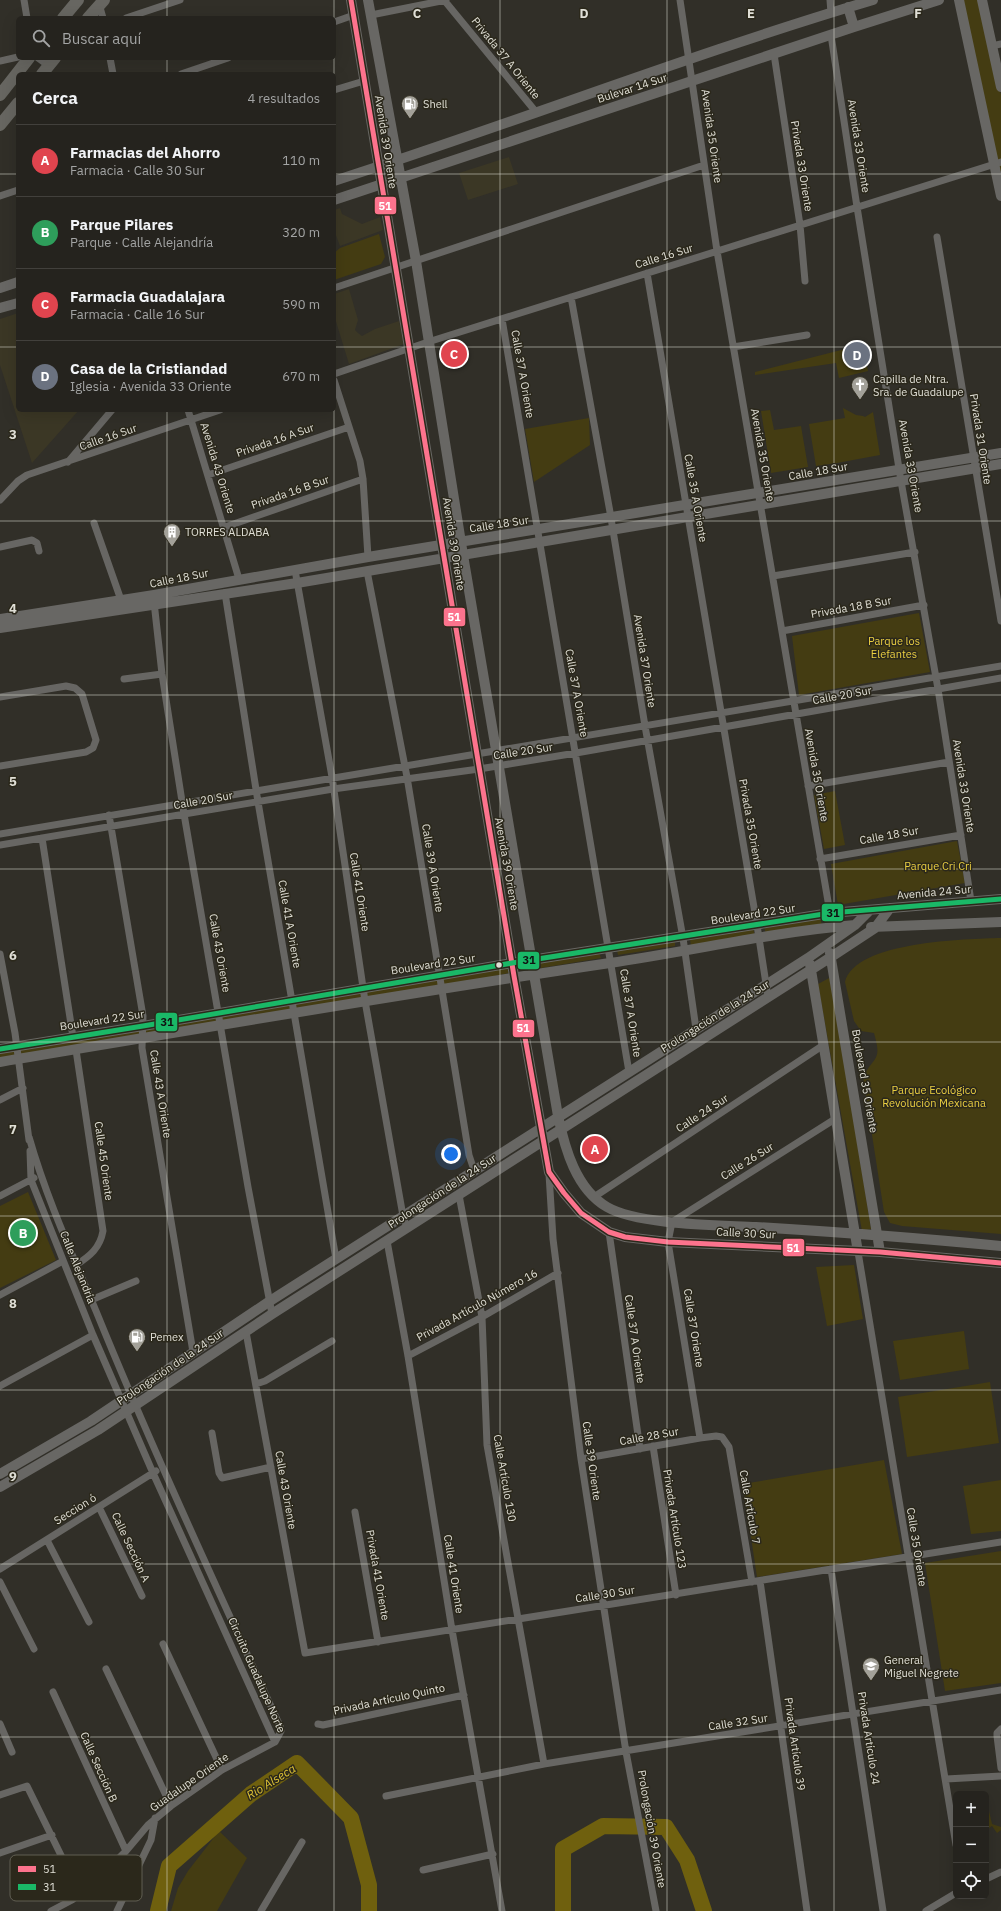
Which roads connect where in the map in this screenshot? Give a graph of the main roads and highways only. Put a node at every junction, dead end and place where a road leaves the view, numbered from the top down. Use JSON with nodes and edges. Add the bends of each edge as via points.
{"nodes":[{"id":1,"x":78,"y":0,"type":"edge"},
{"id":2,"x":352,"y":0,"type":"edge"},
{"id":3,"x":368,"y":0,"type":"edge"},
{"id":4,"x":873,"y":0,"type":"edge"},
{"id":5,"x":938,"y":0,"type":"edge"},
{"id":6,"x":959,"y":0,"type":"edge"},
{"id":7,"x":982,"y":0,"type":"edge"},
{"id":8,"x":101,"y":2,"type":"edge"},
{"id":9,"x":848,"y":7,"type":"junction"},
{"id":10,"x":65,"y":16,"type":"edge"},
{"id":11,"x":90,"y":16,"type":"edge"},
{"id":12,"x":854,"y":26,"type":"junction"},
{"id":13,"x":996,"y":45,"type":"edge"},
{"id":14,"x":27,"y":60,"type":"edge"},
{"id":15,"x":18,"y":72,"type":"edge"},
{"id":16,"x":16,"y":75,"type":"edge"},
{"id":17,"x":1001,"y":87,"type":"edge"},
{"id":18,"x":0,"y":95,"type":"edge"},
{"id":19,"x":16,"y":105,"type":"edge"},
{"id":20,"x":0,"y":125,"type":"edge"},
{"id":21,"x":398,"y":161,"type":"junction"},
{"id":22,"x":998,"y":163,"type":"edge"},
{"id":23,"x":379,"y":167,"type":"junction"},
{"id":24,"x":401,"y":178,"type":"junction"},
{"id":25,"x":336,"y":180,"type":"edge"},
{"id":26,"x":381,"y":185,"type":"junction"},
{"id":27,"x":1001,"y":196,"type":"edge"},
{"id":28,"x":336,"y":199,"type":"edge"},
{"id":29,"x":16,"y":283,"type":"edge"},
{"id":30,"x":0,"y":288,"type":"edge"},
{"id":31,"x":16,"y":303,"type":"edge"},
{"id":32,"x":0,"y":308,"type":"edge"},
{"id":33,"x":1001,"y":453,"type":"edge"},
{"id":34,"x":1001,"y":464,"type":"edge"},
{"id":35,"x":461,"y":542,"type":"junction"},
{"id":36,"x":442,"y":546,"type":"junction"},
{"id":37,"x":463,"y":555,"type":"junction"},
{"id":38,"x":444,"y":558,"type":"junction"},
{"id":39,"x":154,"y":600,"type":"junction"},
{"id":40,"x":94,"y":610,"type":"junction"},
{"id":41,"x":0,"y":619,"type":"edge"},
{"id":42,"x":0,"y":628,"type":"edge"},
{"id":43,"x":1001,"y":899,"type":"edge"},
{"id":44,"x":890,"y":908,"type":"junction"},
{"id":45,"x":870,"y":910,"type":"junction"},
{"id":46,"x":830,"y":913,"type":"junction"},
{"id":47,"x":1001,"y":922,"type":"edge"},
{"id":48,"x":855,"y":925,"type":"junction"},
{"id":49,"x":829,"y":928,"type":"junction"},
{"id":50,"x":875,"y":928,"type":"junction"},
{"id":51,"x":829,"y":944,"type":"junction"},
{"id":52,"x":831,"y":957,"type":"junction"},
{"id":53,"x":808,"y":958,"type":"junction"},
{"id":54,"x":532,"y":960,"type":"junction"},
{"id":55,"x":512,"y":963,"type":"junction"},
{"id":56,"x":811,"y":970,"type":"junction"},
{"id":57,"x":533,"y":973,"type":"junction"},
{"id":58,"x":514,"y":976,"type":"junction"},
{"id":59,"x":0,"y":1048,"type":"edge"},
{"id":60,"x":0,"y":1062,"type":"edge"},
{"id":61,"x":558,"y":1116,"type":"junction"},
{"id":62,"x":540,"y":1128,"type":"junction"},
{"id":63,"x":560,"y":1128,"type":"junction"},
{"id":64,"x":543,"y":1139,"type":"junction"},
{"id":65,"x":856,"y":1233,"type":"junction"},
{"id":66,"x":879,"y":1234,"type":"junction"},
{"id":67,"x":1001,"y":1246,"type":"edge"},
{"id":68,"x":858,"y":1252,"type":"junction"},
{"id":69,"x":880,"y":1252,"type":"junction"},
{"id":70,"x":1001,"y":1263,"type":"edge"},
{"id":71,"x":0,"y":1474,"type":"edge"},
{"id":72,"x":0,"y":1487,"type":"edge"}],
"edges":[{"from":1,"to":10,"type":"main road"},
{"from":2,"to":23,"type":"main road","name":"Avenida 39 Oriente"},
{"from":3,"to":21,"type":"main road","name":"Avenida 39 Oriente"},
{"from":4,"to":9,"type":"main road","name":"Bulevar 14 Sur"},
{"from":5,"to":12,"type":"main road","name":"Bulevar 14 Sur"},
{"from":6,"to":22,"type":"main road"},
{"from":7,"to":13,"type":"main road"},
{"from":8,"to":11,"type":"main road"},
{"from":9,"to":12,"type":"main road"},
{"from":9,"to":21,"type":"main road","name":"Bulevar 14 Sur","via":[[690,58]]},
{"from":12,"to":24,"type":"main road","name":"Bulevar 14 Sur"},
{"from":13,"to":17,"type":"main road"},
{"from":14,"to":15,"type":"main road"},
{"from":16,"to":18,"type":"main road"},
{"from":19,"to":20,"type":"main road"},
{"from":21,"to":23,"type":"main road","name":"Bulevar 14 Sur"},
{"from":21,"to":24,"type":"main road","name":"Avenida 39 Oriente"},
{"from":22,"to":27,"type":"main road"},
{"from":23,"to":25,"type":"main road","name":"Bulevar 14 Sur"},
{"from":23,"to":26,"type":"main road","name":"Avenida 39 Oriente"},
{"from":24,"to":26,"type":"main road","name":"Bulevar 14 Sur"},
{"from":24,"to":35,"type":"main road","name":"Avenida 39 Oriente"},
{"from":26,"to":28,"type":"main road","name":"Bulevar 14 Sur"},
{"from":26,"to":36,"type":"main road","name":"Avenida 39 Oriente","via":[[397,267]]},
{"from":29,"to":30,"type":"main road"},
{"from":31,"to":32,"type":"main road"},
{"from":33,"to":35,"type":"main road","name":"Calle 18 Sur"},
{"from":34,"to":37,"type":"main road","name":"Calle 18 Sur"},
{"from":35,"to":36,"type":"main road","name":"Calle 18 Sur"},
{"from":35,"to":37,"type":"main road","name":"Avenida 39 Oriente"},
{"from":36,"to":38,"type":"main road","name":"Avenida 39 Oriente"},
{"from":36,"to":39,"type":"main road","name":"Calle 18 Sur","via":[[239,579]]},
{"from":37,"to":38,"type":"main road","name":"Calle 18 Sur"},
{"from":37,"to":54,"type":"main road","name":"Avenida 39 Oriente"},
{"from":38,"to":39,"type":"main road","name":"Calle 18 Sur","via":[[297,583]]},
{"from":38,"to":55,"type":"main road","name":"Avenida 39 Oriente"},
{"from":39,"to":40,"type":"main road","name":"Calle 18 Sur"},
{"from":39,"to":40,"type":"main road","name":"Calle 18 Sur","via":[[121,600]]},
{"from":40,"to":41,"type":"main road","name":"Calle 18 Sur"},
{"from":40,"to":42,"type":"main road","name":"Calle 18 Sur"},
{"from":43,"to":44,"type":"main road","name":"Avenida 24 Sur"},
{"from":44,"to":45,"type":"main road","name":"Avenida 24 Sur"},
{"from":44,"to":50,"type":"main road","name":"Prolongación de la 24 Sur"},
{"from":45,"to":46,"type":"main road","name":"Boulevard 22 Sur"},
{"from":45,"to":48,"type":"main road","name":"Prolongación de la 24 Sur"},
{"from":46,"to":49,"type":"main road","name":"Boulevard 35 Oriente"},
{"from":46,"to":54,"type":"main road","name":"Boulevard 22 Sur"},
{"from":47,"to":50,"type":"main road"},
{"from":48,"to":49,"type":"main road"},
{"from":48,"to":50,"type":"main road"},
{"from":48,"to":51,"type":"main road","name":"Prolongación de la 24 Sur"},
{"from":49,"to":51,"type":"main road","name":"Boulevard 35 Oriente"},
{"from":49,"to":57,"type":"main road"},
{"from":50,"to":52,"type":"main road","name":"Prolongación de la 24 Sur"},
{"from":51,"to":52,"type":"main road","name":"Boulevard 35 Oriente"},
{"from":51,"to":53,"type":"main road","name":"Prolongación de la 24 Sur"},
{"from":52,"to":56,"type":"main road","name":"Prolongación de la 24 Sur"},
{"from":52,"to":66,"type":"main road","name":"Boulevard 35 Oriente"},
{"from":53,"to":56,"type":"main road"},
{"from":53,"to":61,"type":"main road","name":"Prolongación de la 24 Sur"},
{"from":54,"to":55,"type":"main road","name":"Boulevard 22 Sur"},
{"from":54,"to":57,"type":"main road","name":"Avenida 39 Oriente"},
{"from":55,"to":58,"type":"main road","name":"Avenida 39 Oriente"},
{"from":55,"to":59,"type":"main road","name":"Boulevard 22 Sur"},
{"from":56,"to":63,"type":"main road","name":"Prolongación de la 24 Sur"},
{"from":56,"to":65,"type":"main road","via":[[834,1120]]},
{"from":57,"to":58,"type":"main road"},
{"from":57,"to":61,"type":"main road","name":"Avenida 39 Oriente"},
{"from":58,"to":60,"type":"main road"},
{"from":58,"to":62,"type":"main road","name":"Avenida 39 Oriente"},
{"from":61,"to":62,"type":"main road","name":"Prolongación de la 24 Sur"},
{"from":61,"to":63,"type":"main road","name":"Avenida 39 Oriente"},
{"from":62,"to":64,"type":"main road","name":"Avenida 39 Oriente"},
{"from":62,"to":71,"type":"main road","name":"Prolongación de la 24 Sur","via":[[270,1301],[91,1421]]},
{"from":63,"to":64,"type":"main road","name":"Prolongación de la 24 Sur"},
{"from":63,"to":65,"type":"main road","name":"Calle 30 Sur","via":[[577,1175],[594,1198],[616,1212],[672,1222]]},
{"from":64,"to":68,"type":"main road","name":"Calle 30 Sur","via":[[549,1172],[571,1203],[609,1232],[625,1237],[668,1242]]},
{"from":64,"to":72,"type":"main road","name":"Prolongación de la 24 Sur","via":[[98,1430]]},
{"from":65,"to":66,"type":"main road","name":"Calle 30 Sur"},
{"from":65,"to":68,"type":"main road"},
{"from":66,"to":67,"type":"main road","name":"Calle 30 Sur"},
{"from":66,"to":69,"type":"main road","name":"Boulevard 35 Oriente"},
{"from":68,"to":69,"type":"main road","name":"Calle 30 Sur"},
{"from":69,"to":70,"type":"main road","name":"Calle 30 Sur"}]}
